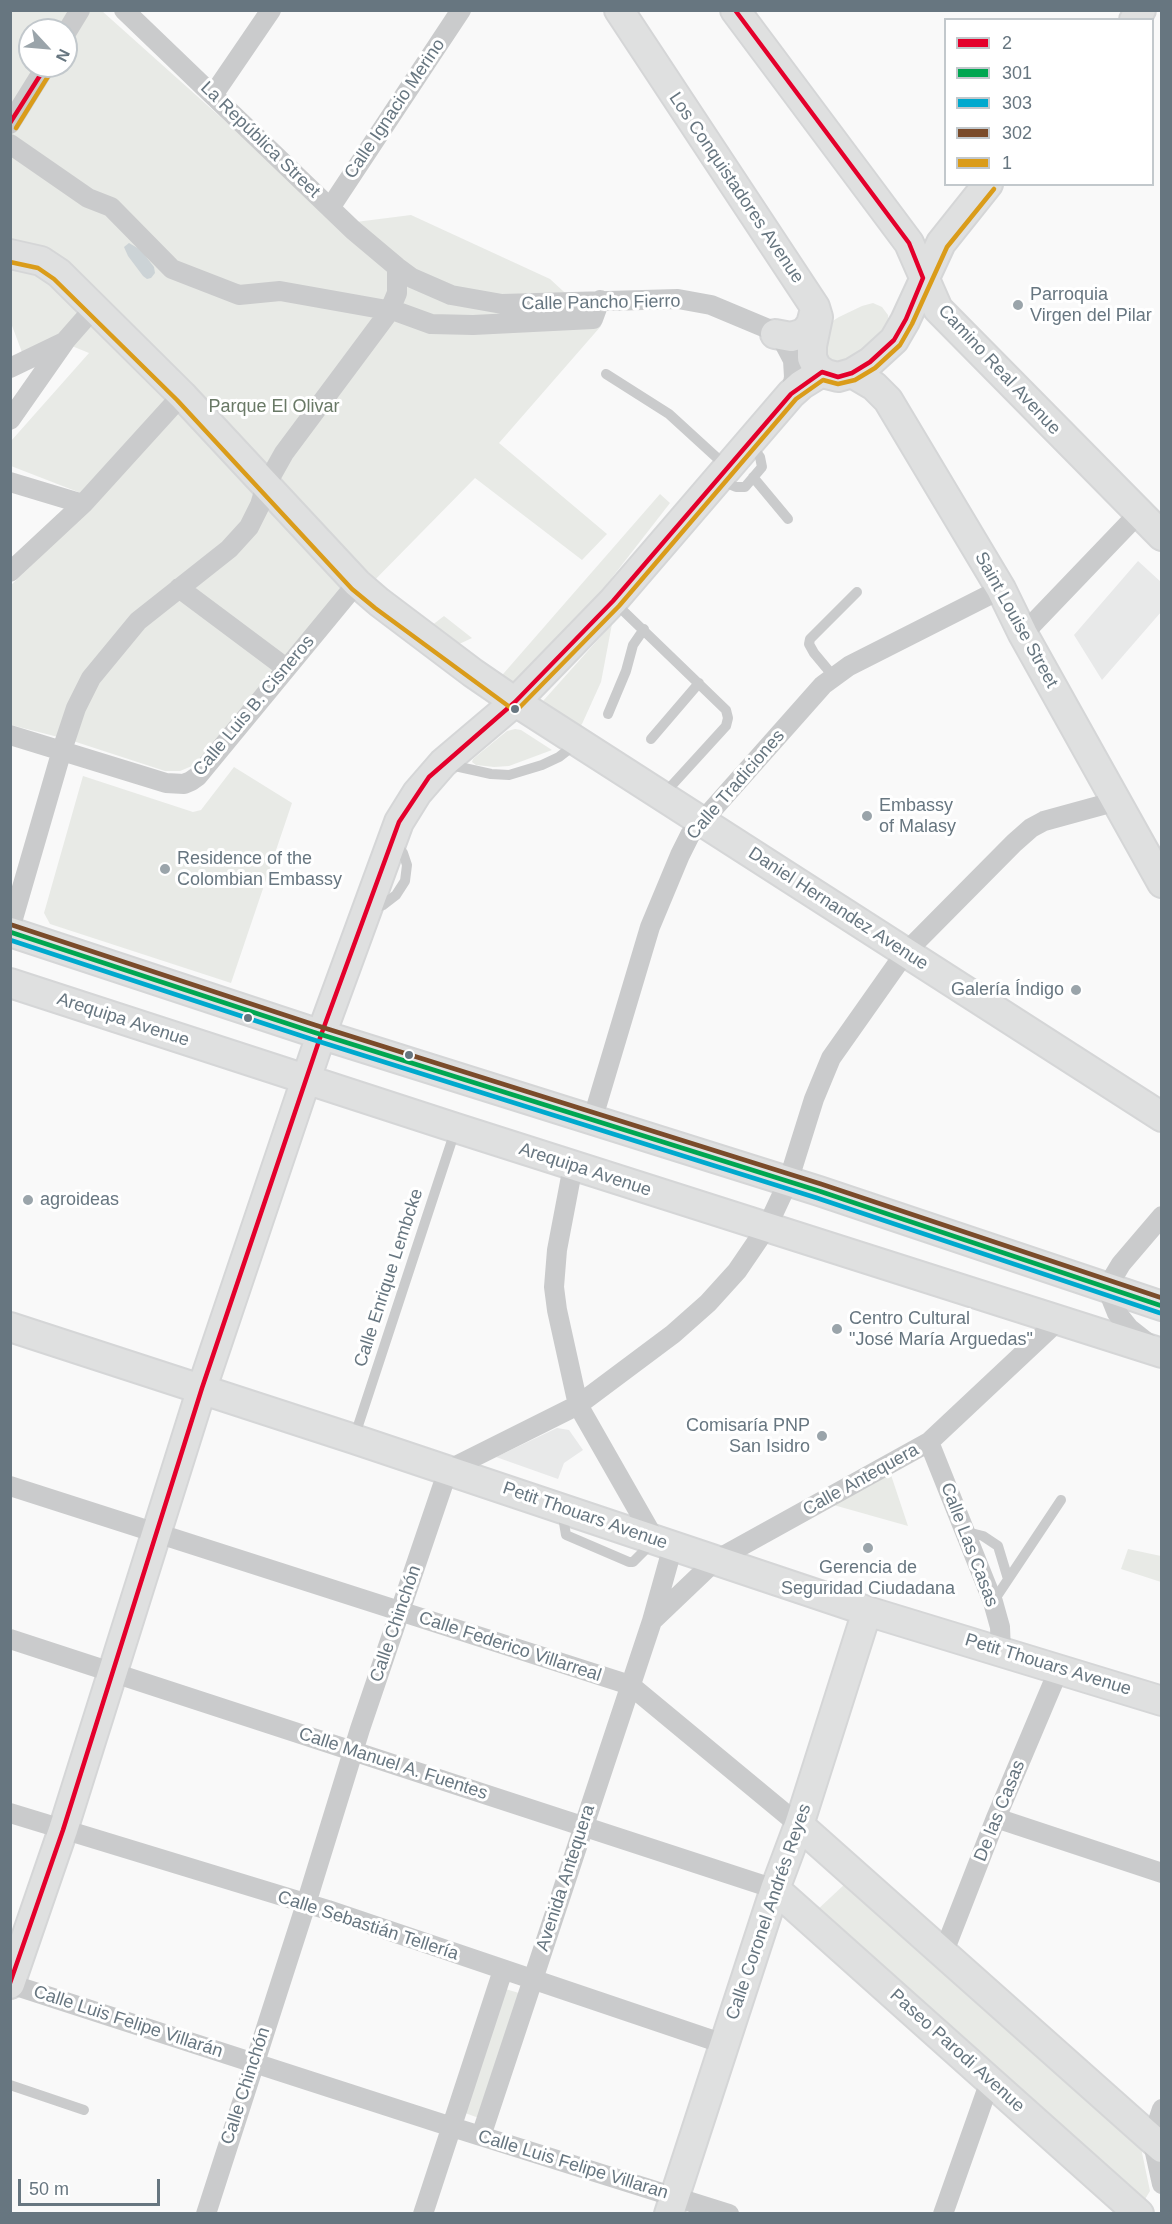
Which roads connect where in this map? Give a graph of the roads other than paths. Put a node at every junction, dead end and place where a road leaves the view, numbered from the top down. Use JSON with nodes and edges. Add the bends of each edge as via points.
{"nodes":[{"id":1,"x":124,"y":10,"type":"edge"},
{"id":2,"x":271,"y":10,"type":"edge"},
{"id":3,"x":461,"y":10,"type":"edge"},
{"id":4,"x":619,"y":10,"type":"edge"},
{"id":5,"x":735,"y":10,"type":"edge"},
{"id":6,"x":39,"y":78,"type":"edge"},
{"id":7,"x":213,"y":95,"type":"junction"},
{"id":8,"x":10,"y":124,"type":"edge"},
{"id":9,"x":10,"y":144,"type":"edge"},
{"id":10,"x":986,"y":186,"type":"edge"},
{"id":11,"x":330,"y":208,"type":"junction"},
{"id":12,"x":10,"y":254,"type":"edge"},
{"id":13,"x":397,"y":267,"type":"junction"},
{"id":14,"x":923,"y":278,"type":"junction"},
{"id":15,"x":600,"y":300,"type":"junction"},
{"id":16,"x":815,"y":307,"type":"junction"},
{"id":17,"x":95,"y":308,"type":"junction"},
{"id":18,"x":389,"y":312,"type":"junction"},
{"id":19,"x":775,"y":334,"type":"junction"},
{"id":20,"x":66,"y":340,"type":"junction"},
{"id":21,"x":10,"y":368,"type":"edge"},
{"id":22,"x":822,"y":372,"type":"junction"},
{"id":23,"x":852,"y":373,"type":"junction"},
{"id":24,"x":606,"y":374,"type":"dead end"},
{"id":25,"x":791,"y":394,"type":"junction"},
{"id":26,"x":182,"y":395,"type":"junction"},
{"id":27,"x":10,"y":420,"type":"edge"},
{"id":28,"x":749,"y":442,"type":"junction"},
{"id":29,"x":721,"y":473,"type":"junction"},
{"id":30,"x":753,"y":477,"type":"junction"},
{"id":31,"x":10,"y":482,"type":"edge"},
{"id":32,"x":266,"y":485,"type":"junction"},
{"id":33,"x":83,"y":504,"type":"junction"},
{"id":34,"x":1138,"y":514,"type":"junction"},
{"id":35,"x":788,"y":519,"type":"dead end"},
{"id":36,"x":1161,"y":536,"type":"edge"},
{"id":37,"x":10,"y":572,"type":"edge"},
{"id":38,"x":357,"y":583,"type":"junction"},
{"id":39,"x":179,"y":588,"type":"junction"},
{"id":40,"x":1001,"y":589,"type":"junction"},
{"id":41,"x":857,"y":592,"type":"dead end"},
{"id":42,"x":613,"y":601,"type":"junction"},
{"id":43,"x":644,"y":630,"type":"junction"},
{"id":44,"x":1023,"y":634,"type":"junction"},
{"id":45,"x":286,"y":668,"type":"junction"},
{"id":46,"x":834,"y":677,"type":"junction"},
{"id":47,"x":699,"y":682,"type":"junction"},
{"id":48,"x":515,"y":702,"type":"junction"},
{"id":49,"x":608,"y":714,"type":"dead end"},
{"id":50,"x":10,"y":735,"type":"edge"},
{"id":51,"x":651,"y":740,"type":"dead end"},
{"id":52,"x":578,"y":742,"type":"junction"},
{"id":53,"x":62,"y":750,"type":"junction"},
{"id":54,"x":442,"y":763,"type":"junction"},
{"id":55,"x":662,"y":796,"type":"junction"},
{"id":56,"x":1117,"y":801,"type":"junction"},
{"id":57,"x":703,"y":822,"type":"junction"},
{"id":58,"x":1161,"y":883,"type":"edge"},
{"id":59,"x":10,"y":931,"type":"edge"},
{"id":60,"x":905,"y":953,"type":"junction"},
{"id":61,"x":10,"y":983,"type":"edge"},
{"id":62,"x":321,"y":1035,"type":"junction"},
{"id":63,"x":306,"y":1080,"type":"junction"},
{"id":64,"x":1161,"y":1117,"type":"edge"},
{"id":65,"x":592,"y":1121,"type":"junction"},
{"id":66,"x":456,"y":1128,"type":"junction"},
{"id":67,"x":573,"y":1166,"type":"junction"},
{"id":68,"x":788,"y":1182,"type":"junction"},
{"id":69,"x":1161,"y":1216,"type":"edge"},
{"id":70,"x":767,"y":1227,"type":"junction"},
{"id":71,"x":1110,"y":1287,"type":"junction"},
{"id":72,"x":1161,"y":1306,"type":"edge"},
{"id":73,"x":1058,"y":1321,"type":"junction"},
{"id":74,"x":10,"y":1327,"type":"edge"},
{"id":75,"x":1161,"y":1353,"type":"edge"},
{"id":76,"x":202,"y":1388,"type":"junction"},
{"id":77,"x":578,"y":1405,"type":"junction"},
{"id":78,"x":354,"y":1439,"type":"junction"},
{"id":79,"x":929,"y":1442,"type":"junction"},
{"id":80,"x":448,"y":1470,"type":"junction"},
{"id":81,"x":10,"y":1486,"type":"edge"},
{"id":82,"x":1061,"y":1500,"type":"dead end"},
{"id":83,"x":963,"y":1531,"type":"junction"},
{"id":84,"x":156,"y":1533,"type":"junction"},
{"id":85,"x":664,"y":1543,"type":"junction"},
{"id":86,"x":716,"y":1560,"type":"junction"},
{"id":87,"x":1008,"y":1580,"type":"junction"},
{"id":88,"x":993,"y":1602,"type":"junction"},
{"id":89,"x":399,"y":1610,"type":"junction"},
{"id":90,"x":867,"y":1611,"type":"junction"},
{"id":91,"x":652,"y":1621,"type":"junction"},
{"id":92,"x":10,"y":1639,"type":"edge"},
{"id":93,"x":1001,"y":1651,"type":"junction"},
{"id":94,"x":1059,"y":1669,"type":"junction"},
{"id":95,"x":111,"y":1672,"type":"junction"},
{"id":96,"x":630,"y":1685,"type":"junction"},
{"id":97,"x":1161,"y":1701,"type":"edge"},
{"id":98,"x":353,"y":1752,"type":"junction"},
{"id":99,"x":10,"y":1813,"type":"edge"},
{"id":100,"x":996,"y":1818,"type":"junction"},
{"id":101,"x":584,"y":1825,"type":"junction"},
{"id":102,"x":799,"y":1825,"type":"junction"},
{"id":103,"x":63,"y":1830,"type":"junction"},
{"id":104,"x":1161,"y":1873,"type":"edge"},
{"id":105,"x":775,"y":1889,"type":"junction"},
{"id":106,"x":306,"y":1904,"type":"junction"},
{"id":107,"x":943,"y":1954,"type":"junction"},
{"id":108,"x":503,"y":1970,"type":"junction"},
{"id":109,"x":532,"y":1980,"type":"junction"},
{"id":110,"x":10,"y":1984,"type":"edge"},
{"id":111,"x":724,"y":2044,"type":"junction"},
{"id":112,"x":254,"y":2062,"type":"junction"},
{"id":113,"x":990,"y":2081,"type":"junction"},
{"id":114,"x":10,"y":2085,"type":"edge"},
{"id":115,"x":1161,"y":2109,"type":"edge"},
{"id":116,"x":84,"y":2110,"type":"dead end"},
{"id":117,"x":452,"y":2127,"type":"junction"},
{"id":118,"x":481,"y":2136,"type":"junction"},
{"id":119,"x":1157,"y":2143,"type":"edge"},
{"id":120,"x":1161,"y":2184,"type":"edge"},
{"id":121,"x":672,"y":2205,"type":"edge"},
{"id":122,"x":206,"y":2214,"type":"edge"},
{"id":123,"x":423,"y":2214,"type":"edge"},
{"id":124,"x":729,"y":2214,"type":"edge"},
{"id":125,"x":943,"y":2214,"type":"edge"},
{"id":126,"x":1139,"y":2214,"type":"edge"}],
"edges":[{"from":1,"to":7,"type":"street","name":"La República Street"},
{"from":2,"to":7,"type":"street"},
{"from":3,"to":11,"type":"street","name":"Calle Ignacio Merino"},
{"from":4,"to":16,"type":"street","name":"Los Conquistadores Avenue"},
{"from":5,"to":14,"type":"street","name":"Camino Real Avenue","via":[[909,243]]},
{"from":6,"to":8,"type":"street"},
{"from":7,"to":11,"type":"street","name":"La República Street"},
{"from":9,"to":18,"type":"street","via":[[88,198],[111,207],[172,269],[239,295],[280,291]]},
{"from":10,"to":14,"type":"street","via":[[941,243]]},
{"from":11,"to":13,"type":"street","name":"La República Street"},
{"from":12,"to":17,"type":"street","name":"Daniel Hernandez Avenue","via":[[50,266]]},
{"from":13,"to":15,"type":"street","name":"Calle Pancho Fierro","via":[[429,287],[502,304]]},
{"from":13,"to":18,"type":"street","via":[[397,293]]},
{"from":14,"to":23,"type":"street","via":[[898,334],[877,357]]},
{"from":14,"to":34,"type":"street","name":"Camino Real Avenue","via":[[938,309]]},
{"from":15,"to":18,"type":"street","via":[[593,319],[431,324]]},
{"from":15,"to":19,"type":"street","name":"Calle Pancho Fierro","via":[[678,299],[711,305]]},
{"from":16,"to":19,"type":"street","via":[[804,333],[791,337]]},
{"from":16,"to":22,"type":"street","via":[[818,317],[812,358]]},
{"from":17,"to":20,"type":"street"},
{"from":17,"to":26,"type":"street","name":"Daniel Hernandez Avenue"},
{"from":18,"to":32,"type":"street","via":[[284,453]]},
{"from":19,"to":25,"type":"street","name":"Calle Pancho Fierro","via":[[785,343],[793,360]]},
{"from":20,"to":21,"type":"street"},
{"from":20,"to":27,"type":"street"},
{"from":22,"to":23,"type":"street","via":[[838,377]]},
{"from":22,"to":25,"type":"street"},
{"from":23,"to":40,"type":"street","name":"Saint Louise Street","via":[[888,400]]},
{"from":24,"to":29,"type":"lane","via":[[669,414]]},
{"from":25,"to":28,"type":"street"},
{"from":26,"to":32,"type":"street","name":"Daniel Hernandez Avenue"},
{"from":26,"to":33,"type":"street"},
{"from":28,"to":29,"type":"street"},
{"from":28,"to":30,"type":"lane","via":[[762,462]]},
{"from":29,"to":30,"type":"lane","via":[[740,488]]},
{"from":29,"to":42,"type":"street"},
{"from":30,"to":35,"type":"lane"},
{"from":31,"to":33,"type":"street"},
{"from":32,"to":38,"type":"street","name":"Daniel Hernandez Avenue"},
{"from":32,"to":39,"type":"street","via":[[255,517],[240,537]]},
{"from":33,"to":37,"type":"street"},
{"from":34,"to":36,"type":"street","name":"Camino Real Avenue"},
{"from":34,"to":44,"type":"street"},
{"from":38,"to":45,"type":"street","name":"Calle Luis B. Cisneros"},
{"from":38,"to":48,"type":"street","name":"Daniel Hernandez Avenue"},
{"from":39,"to":45,"type":"street"},
{"from":39,"to":53,"type":"street","via":[[138,621],[100,666],[84,691]]},
{"from":40,"to":44,"type":"street","name":"Saint Louise Street"},
{"from":40,"to":46,"type":"street","name":"Calle Tradiciones"},
{"from":41,"to":46,"type":"lane","via":[[810,639],[814,653]]},
{"from":42,"to":43,"type":"lane"},
{"from":42,"to":48,"type":"street"},
{"from":43,"to":47,"type":"lane"},
{"from":43,"to":49,"type":"lane","via":[[633,645]]},
{"from":44,"to":56,"type":"street","name":"Saint Louise Street"},
{"from":45,"to":53,"type":"street","name":"Calle Luis B. Cisneros","via":[[198,776],[184,784],[166,783]]},
{"from":46,"to":57,"type":"street","name":"Calle Tradiciones"},
{"from":47,"to":51,"type":"lane"},
{"from":47,"to":55,"type":"lane","via":[[726,710],[726,726]]},
{"from":48,"to":52,"type":"street","name":"Daniel Hernandez Avenue"},
{"from":48,"to":54,"type":"street"},
{"from":50,"to":53,"type":"street","name":"Calle Luis B. Cisneros"},
{"from":52,"to":54,"type":"lane","via":[[559,757],[509,775]]},
{"from":52,"to":55,"type":"street","name":"Daniel Hernandez Avenue"},
{"from":53,"to":59,"type":"street"},
{"from":54,"to":62,"type":"street","via":[[399,822]]},
{"from":55,"to":57,"type":"street","name":"Daniel Hernandez Avenue"},
{"from":56,"to":58,"type":"street","name":"Saint Louise Street"},
{"from":56,"to":60,"type":"street","via":[[1031,828]]},
{"from":57,"to":60,"type":"street","name":"Daniel Hernandez Avenue"},
{"from":57,"to":65,"type":"street","name":"Calle Tradiciones","via":[[680,855],[650,927]]},
{"from":59,"to":62,"type":"street"},
{"from":60,"to":64,"type":"street","name":"Daniel Hernandez Avenue"},
{"from":60,"to":68,"type":"street","via":[[831,1058]]},
{"from":61,"to":63,"type":"street","name":"Arequipa Avenue"},
{"from":62,"to":63,"type":"street"},
{"from":62,"to":65,"type":"street"},
{"from":63,"to":66,"type":"street","name":"Arequipa Avenue"},
{"from":63,"to":76,"type":"street"},
{"from":65,"to":68,"type":"street"},
{"from":66,"to":67,"type":"street","name":"Arequipa Avenue"},
{"from":66,"to":78,"type":"lane","name":"Calle Enrique Lembcke"},
{"from":67,"to":70,"type":"street","name":"Arequipa Avenue"},
{"from":67,"to":77,"type":"street","via":[[554,1287]]},
{"from":68,"to":70,"type":"street"},
{"from":68,"to":71,"type":"street"},
{"from":69,"to":71,"type":"street","via":[[1121,1264]]},
{"from":70,"to":73,"type":"street","name":"Arequipa Avenue"},
{"from":70,"to":77,"type":"street","via":[[708,1303]]},
{"from":71,"to":72,"type":"street"},
{"from":71,"to":75,"type":"street","via":[[1112,1304],[1120,1318]]},
{"from":73,"to":75,"type":"street","name":"Arequipa Avenue"},
{"from":73,"to":79,"type":"street","name":"Calle Antequera"},
{"from":74,"to":76,"type":"street","name":"Petit Thouars Avenue"},
{"from":76,"to":78,"type":"street","name":"Petit Thouars Avenue"},
{"from":76,"to":84,"type":"street"},
{"from":77,"to":80,"type":"street"},
{"from":77,"to":85,"type":"street"},
{"from":78,"to":80,"type":"street","name":"Petit Thouars Avenue"},
{"from":79,"to":83,"type":"street","name":"Calle Las Casas"},
{"from":79,"to":86,"type":"street","name":"Calle Antequera"},
{"from":80,"to":85,"type":"street","name":"Petit Thouars Avenue"},
{"from":80,"to":89,"type":"street","name":"Calle Chinchón"},
{"from":81,"to":84,"type":"street","name":"Calle Federico Villarreal"},
{"from":82,"to":87,"type":"lane"},
{"from":83,"to":87,"type":"lane","via":[[983,1536],[998,1546]]},
{"from":83,"to":88,"type":"street","name":"Calle Las Casas"},
{"from":84,"to":89,"type":"street","name":"Calle Federico Villarreal"},
{"from":84,"to":95,"type":"street"},
{"from":85,"to":86,"type":"street","name":"Petit Thouars Avenue"},
{"from":85,"to":91,"type":"street","name":"Avenida Antequera"},
{"from":86,"to":90,"type":"street","name":"Petit Thouars Avenue"},
{"from":86,"to":91,"type":"street","name":"Calle Antequera"},
{"from":87,"to":88,"type":"lane"},
{"from":88,"to":93,"type":"street","name":"Calle Las Casas"},
{"from":89,"to":96,"type":"street","name":"Calle Federico Villarreal"},
{"from":89,"to":98,"type":"street","name":"Calle Chinchón"},
{"from":90,"to":93,"type":"street","name":"Petit Thouars Avenue"},
{"from":90,"to":102,"type":"street","name":"Calle Coronel Andrés Reyes"},
{"from":91,"to":96,"type":"street","name":"Avenida Antequera"},
{"from":92,"to":95,"type":"street","name":"Calle Manuel A. Fuentes"},
{"from":93,"to":94,"type":"street","name":"Petit Thouars Avenue"},
{"from":94,"to":97,"type":"street","name":"Petit Thouars Avenue"},
{"from":94,"to":100,"type":"street","name":"De las Casas"},
{"from":95,"to":98,"type":"street","name":"Calle Manuel A. Fuentes"},
{"from":95,"to":103,"type":"street"},
{"from":96,"to":101,"type":"street","name":"Avenida Antequera"},
{"from":96,"to":102,"type":"street","name":"Calle Federico Villarreal"},
{"from":98,"to":101,"type":"street","name":"Calle Manuel A. Fuentes"},
{"from":98,"to":106,"type":"street","name":"Calle Chinchón"},
{"from":99,"to":103,"type":"street","name":"Calle Sebastián Tellería"},
{"from":100,"to":104,"type":"street"},
{"from":100,"to":107,"type":"street","name":"De las Casas"},
{"from":101,"to":105,"type":"street","name":"Calle Manuel A. Fuentes"},
{"from":101,"to":109,"type":"street","name":"Avenida Antequera"},
{"from":102,"to":105,"type":"street","name":"Calle Coronel Andrés Reyes"},
{"from":102,"to":107,"type":"street"},
{"from":103,"to":106,"type":"street","name":"Calle Sebastián Tellería"},
{"from":103,"to":110,"type":"street"},
{"from":105,"to":111,"type":"street","name":"Calle Coronel Andrés Reyes"},
{"from":105,"to":113,"type":"street","name":"Paseo Parodi Avenue"},
{"from":106,"to":108,"type":"street","name":"Calle Sebastián Tellería"},
{"from":106,"to":112,"type":"street","name":"Calle Chinchón"},
{"from":107,"to":119,"type":"street"},
{"from":108,"to":109,"type":"street","name":"Calle Sebastián Tellería"},
{"from":108,"to":117,"type":"street"},
{"from":109,"to":111,"type":"street","name":"Calle Sebastián Tellería"},
{"from":109,"to":118,"type":"street","name":"Avenida Antequera"},
{"from":110,"to":112,"type":"street","name":"Calle Luis Felipe Villarán"},
{"from":111,"to":121,"type":"street","name":"Calle Coronel Andrés Reyes"},
{"from":112,"to":117,"type":"street","name":"Calle Luis Felipe Villarán"},
{"from":112,"to":122,"type":"street","name":"Calle Chinchón"},
{"from":113,"to":125,"type":"street"},
{"from":113,"to":126,"type":"street","name":"Paseo Parodi Avenue"},
{"from":114,"to":116,"type":"lane"},
{"from":115,"to":119,"type":"street"},
{"from":117,"to":118,"type":"street","name":"Calle Luis Felipe Villaran"},
{"from":117,"to":123,"type":"street"},
{"from":118,"to":121,"type":"street","name":"Calle Luis Felipe Villaran"},
{"from":119,"to":120,"type":"street"},
{"from":121,"to":124,"type":"street","name":"Calle Luis Felipe Villaran"}]}
